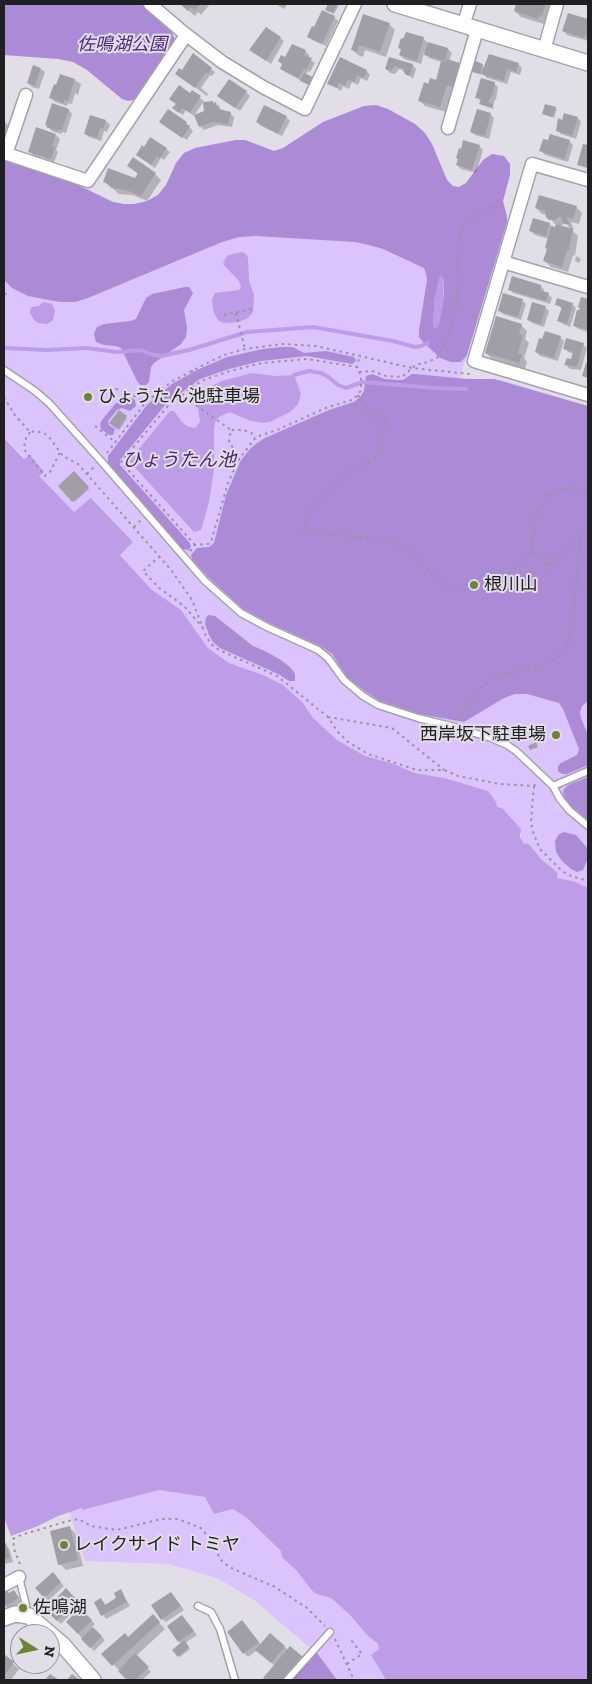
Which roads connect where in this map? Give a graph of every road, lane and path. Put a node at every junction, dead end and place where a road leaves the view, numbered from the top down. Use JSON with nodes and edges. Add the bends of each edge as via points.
{"nodes":[{"id":1,"x":150,"y":4,"type":"edge"},
{"id":2,"x":354,"y":4,"type":"edge"},
{"id":3,"x":395,"y":4,"type":"edge"},
{"id":4,"x":470,"y":4,"type":"edge"},
{"id":5,"x":557,"y":4,"type":"edge"},
{"id":6,"x":470,"y":28,"type":"junction"},
{"id":7,"x":186,"y":35,"type":"junction"},
{"id":8,"x":544,"y":50,"type":"junction"},
{"id":9,"x":588,"y":63,"type":"edge"},
{"id":10,"x":26,"y":95,"type":"dead end"},
{"id":11,"x":448,"y":128,"type":"dead end"},
{"id":12,"x":5,"y":154,"type":"edge"},
{"id":13,"x":588,"y":180,"type":"edge"},
{"id":14,"x":498,"y":205,"type":"dead end"},
{"id":15,"x":503,"y":262,"type":"junction"},
{"id":16,"x":588,"y":287,"type":"edge"},
{"id":17,"x":10,"y":293,"type":"dead end"},
{"id":18,"x":4,"y":294,"type":"edge"},
{"id":19,"x":252,"y":309,"type":"dead end"},
{"id":20,"x":236,"y":313,"type":"junction"},
{"id":21,"x":224,"y":316,"type":"dead end"},
{"id":22,"x":244,"y":348,"type":"junction"},
{"id":23,"x":360,"y":355,"type":"junction"},
{"id":24,"x":488,"y":366,"type":"junction"},
{"id":25,"x":357,"y":367,"type":"junction"},
{"id":26,"x":412,"y":368,"type":"junction"},
{"id":27,"x":4,"y":370,"type":"edge"},
{"id":28,"x":192,"y":370,"type":"junction"},
{"id":29,"x":359,"y":372,"type":"junction"},
{"id":30,"x":191,"y":388,"type":"junction"},
{"id":31,"x":358,"y":395,"type":"junction"},
{"id":32,"x":588,"y":395,"type":"edge"},
{"id":33,"x":4,"y":397,"type":"edge"},
{"id":34,"x":108,"y":400,"type":"dead end"},
{"id":35,"x":145,"y":403,"type":"junction"},
{"id":36,"x":95,"y":426,"type":"dead end"},
{"id":37,"x":231,"y":430,"type":"junction"},
{"id":38,"x":30,"y":432,"type":"junction"},
{"id":39,"x":256,"y":437,"type":"junction"},
{"id":40,"x":115,"y":442,"type":"junction"},
{"id":41,"x":60,"y":452,"type":"junction"},
{"id":42,"x":239,"y":459,"type":"junction"},
{"id":43,"x":102,"y":461,"type":"junction"},
{"id":44,"x":588,"y":495,"type":"edge"},
{"id":45,"x":588,"y":527,"type":"edge"},
{"id":46,"x":581,"y":536,"type":"junction"},
{"id":47,"x":195,"y":545,"type":"junction"},
{"id":48,"x":531,"y":552,"type":"junction"},
{"id":49,"x":160,"y":556,"type":"junction"},
{"id":50,"x":184,"y":558,"type":"junction"},
{"id":51,"x":204,"y":629,"type":"junction"},
{"id":52,"x":328,"y":717,"type":"junction"},
{"id":53,"x":455,"y":726,"type":"junction"},
{"id":54,"x":444,"y":770,"type":"junction"},
{"id":55,"x":588,"y":771,"type":"edge"},
{"id":56,"x":544,"y":778,"type":"junction"},
{"id":57,"x":534,"y":786,"type":"junction"},
{"id":58,"x":553,"y":786,"type":"junction"},
{"id":59,"x":588,"y":826,"type":"edge"},
{"id":60,"x":588,"y":881,"type":"edge"},
{"id":61,"x":19,"y":1577,"type":"junction"},
{"id":62,"x":4,"y":1585,"type":"edge"},
{"id":63,"x":198,"y":1606,"type":"dead end"},
{"id":64,"x":25,"y":1615,"type":"junction"},
{"id":65,"x":4,"y":1618,"type":"edge"},
{"id":66,"x":330,"y":1632,"type":"junction"},
{"id":67,"x":350,"y":1639,"type":"dead end"},
{"id":68,"x":347,"y":1664,"type":"junction"},
{"id":69,"x":93,"y":1680,"type":"edge"},
{"id":70,"x":235,"y":1680,"type":"edge"},
{"id":71,"x":287,"y":1680,"type":"edge"},
{"id":72,"x":354,"y":1680,"type":"edge"}],
"edges":[{"from":1,"to":7,"type":"street"},
{"from":2,"to":7,"type":"street","via":[[305,109],[242,75]]},
{"from":3,"to":6,"type":"street"},
{"from":4,"to":6,"type":"street"},
{"from":5,"to":8,"type":"street"},
{"from":6,"to":8,"type":"street"},
{"from":6,"to":11,"type":"street"},
{"from":7,"to":12,"type":"street","via":[[88,181]]},
{"from":8,"to":9,"type":"street"},
{"from":10,"to":12,"type":"street"},
{"from":13,"to":15,"type":"street","via":[[532,164]]},
{"from":14,"to":26,"type":"path","via":[[480,211],[464,224],[458,241],[456,311],[446,342],[437,358]]},
{"from":15,"to":16,"type":"street"},
{"from":15,"to":24,"type":"street","via":[[474,361]]},
{"from":17,"to":18,"type":"path"},
{"from":19,"to":20,"type":"path"},
{"from":20,"to":21,"type":"path"},
{"from":20,"to":22,"type":"path"},
{"from":22,"to":23,"type":"path","via":[[299,344]]},
{"from":22,"to":28,"type":"path"},
{"from":23,"to":25,"type":"path"},
{"from":23,"to":26,"type":"path"},
{"from":24,"to":26,"type":"path","via":[[485,373],[467,374]]},
{"from":24,"to":32,"type":"street"},
{"from":25,"to":29,"type":"path"},
{"from":25,"to":30,"type":"path","via":[[307,358],[262,363],[201,381]]},
{"from":26,"to":29,"type":"path","via":[[402,377]]},
{"from":27,"to":43,"type":"lane","via":[[49,403]]},
{"from":28,"to":30,"type":"path"},
{"from":28,"to":35,"type":"path"},
{"from":29,"to":31,"type":"path"},
{"from":30,"to":37,"type":"path","via":[[191,404]]},
{"from":30,"to":47,"type":"path","via":[[168,406],[121,462]]},
{"from":31,"to":39,"type":"path"},
{"from":31,"to":48,"type":"path","via":[[370,416],[385,416],[381,455],[353,466],[310,509],[304,529],[391,540],[411,550],[440,583],[456,587],[510,573]]},
{"from":33,"to":38,"type":"path"},
{"from":34,"to":35,"type":"path","via":[[116,390],[128,392]]},
{"from":35,"to":40,"type":"path"},
{"from":36,"to":40,"type":"path"},
{"from":37,"to":39,"type":"path","via":[[236,428]]},
{"from":37,"to":42,"type":"path","via":[[229,441]]},
{"from":38,"to":41,"type":"path","via":[[44,433]]},
{"from":38,"to":41,"type":"path","via":[[24,444],[26,452],[46,476]]},
{"from":39,"to":42,"type":"path"},
{"from":40,"to":43,"type":"path"},
{"from":41,"to":49,"type":"path","via":[[78,464]]},
{"from":42,"to":47,"type":"path","via":[[224,494],[211,542]]},
{"from":43,"to":50,"type":"lane"},
{"from":44,"to":48,"type":"path","via":[[574,488],[550,494],[537,513]]},
{"from":45,"to":46,"type":"path"},
{"from":46,"to":48,"type":"path","via":[[546,569],[545,558]]},
{"from":46,"to":53,"type":"path","via":[[566,649],[535,669],[490,680],[474,694]]},
{"from":47,"to":50,"type":"path"},
{"from":49,"to":51,"type":"path","via":[[188,591]]},
{"from":49,"to":51,"type":"path","via":[[143,571],[158,588],[189,611]]},
{"from":50,"to":53,"type":"lane","via":[[240,613],[318,650],[363,696],[378,705]]},
{"from":51,"to":52,"type":"path","via":[[211,644],[226,655],[276,676]]},
{"from":52,"to":54,"type":"path","via":[[392,728]]},
{"from":52,"to":54,"type":"path","via":[[337,732],[368,754],[417,770]]},
{"from":53,"to":56,"type":"lane","via":[[507,745]]},
{"from":54,"to":57,"type":"path","via":[[480,781]]},
{"from":55,"to":58,"type":"lane"},
{"from":56,"to":57,"type":"path"},
{"from":56,"to":58,"type":"lane"},
{"from":57,"to":60,"type":"path","via":[[531,821],[540,849],[562,871]]},
{"from":58,"to":59,"type":"lane","via":[[569,810]]},
{"from":61,"to":62,"type":"street"},
{"from":61,"to":64,"type":"lane","via":[[26,1605]]},
{"from":61,"to":66,"type":"path","via":[[24,1576],[13,1539],[21,1534],[78,1519],[91,1526],[117,1530],[178,1519],[200,1528],[229,1567],[275,1587],[307,1608]]},
{"from":63,"to":70,"type":"lane","via":[[211,1612],[220,1629]]},
{"from":64,"to":65,"type":"street"},
{"from":64,"to":69,"type":"street","via":[[63,1645]]},
{"from":66,"to":68,"type":"path"},
{"from":66,"to":71,"type":"lane"},
{"from":67,"to":68,"type":"path","via":[[362,1654]]},
{"from":68,"to":72,"type":"path"}]}
